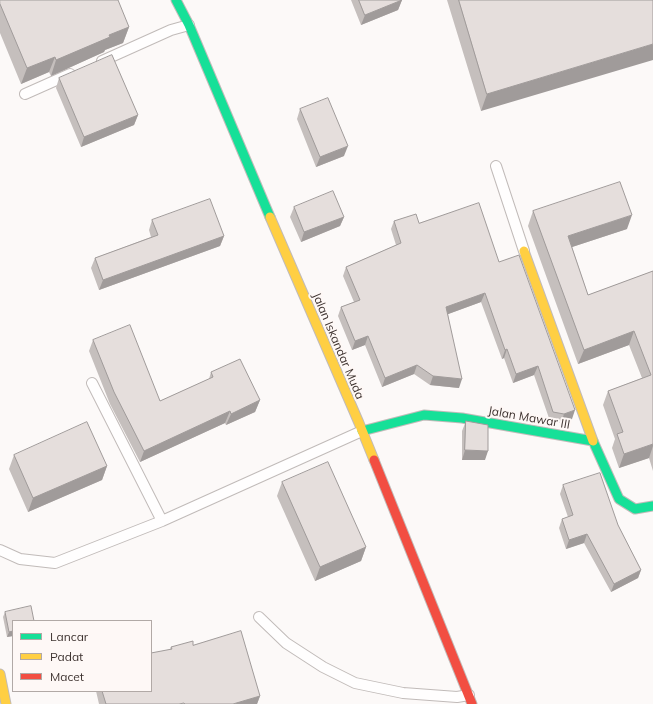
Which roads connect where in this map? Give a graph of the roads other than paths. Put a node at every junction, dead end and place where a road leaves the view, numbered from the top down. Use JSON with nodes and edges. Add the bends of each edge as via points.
{"nodes":[{"id":1,"x":176,"y":0,"type":"edge"},
{"id":2,"x":189,"y":26,"type":"junction"},
{"id":3,"x":91,"y":65,"type":"edge"},
{"id":4,"x":76,"y":72,"type":"edge"},
{"id":5,"x":25,"y":94,"type":"dead end"},
{"id":6,"x":496,"y":166,"type":"dead end"},
{"id":7,"x":524,"y":251,"type":"joint"},
{"id":8,"x":92,"y":383,"type":"dead end"},
{"id":9,"x":362,"y":431,"type":"junction"},
{"id":10,"x":593,"y":441,"type":"junction"},
{"id":11,"x":653,"y":506,"type":"edge"},
{"id":12,"x":162,"y":521,"type":"junction"},
{"id":13,"x":0,"y":550,"type":"edge"},
{"id":14,"x":259,"y":617,"type":"dead end"},
{"id":15,"x":0,"y":674,"type":"edge"},
{"id":16,"x":471,"y":700,"type":"edge"},
{"id":17,"x":6,"y":704,"type":"edge"}],
"edges":[{"from":1,"to":2,"type":"street","name":"Jalan Iskandar Muda"},
{"from":2,"to":3,"type":"lane","via":[[171,30]]},
{"from":2,"to":9,"type":"street","name":"Jalan Iskandar Muda"},
{"from":4,"to":5,"type":"lane"},
{"from":6,"to":7,"type":"lane"},
{"from":7,"to":10,"type":"street"},
{"from":8,"to":12,"type":"lane"},
{"from":9,"to":10,"type":"street","name":"Jalan Mawar III","via":[[424,415],[462,418]]},
{"from":9,"to":12,"type":"lane"},
{"from":9,"to":16,"type":"street","name":"Jalan Iskandar Muda"},
{"from":10,"to":11,"type":"street","via":[[619,499],[635,509]]},
{"from":12,"to":13,"type":"lane","via":[[55,563],[20,559]]},
{"from":14,"to":16,"type":"lane","via":[[286,643],[323,667],[356,683],[403,693]]},
{"from":15,"to":17,"type":"street"}]}
